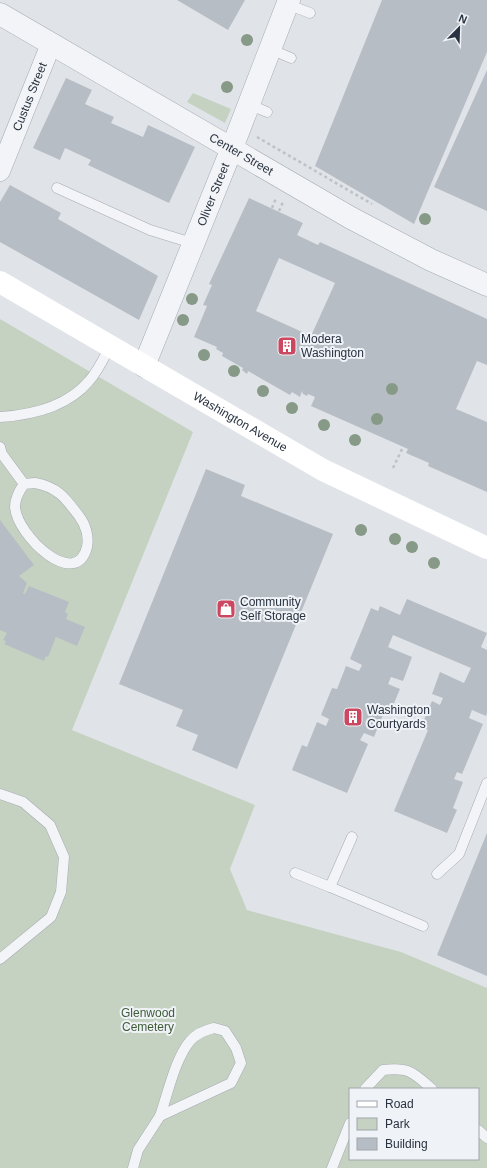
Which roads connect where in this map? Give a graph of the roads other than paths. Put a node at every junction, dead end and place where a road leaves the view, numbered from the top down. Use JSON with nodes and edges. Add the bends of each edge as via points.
{"nodes":[{"id":1,"x":288,"y":2,"type":"edge"},
{"id":2,"x":0,"y":14,"type":"edge"},
{"id":3,"x":310,"y":14,"type":"dead end"},
{"id":4,"x":51,"y":44,"type":"junction"},
{"id":5,"x":270,"y":49,"type":"junction"},
{"id":6,"x":291,"y":58,"type":"dead end"},
{"id":7,"x":232,"y":148,"type":"junction"},
{"id":8,"x":0,"y":171,"type":"edge"},
{"id":9,"x":57,"y":188,"type":"dead end"},
{"id":10,"x":192,"y":243,"type":"junction"},
{"id":11,"x":0,"y":282,"type":"edge"},
{"id":12,"x":487,"y":285,"type":"edge"},
{"id":13,"x":110,"y":346,"type":"junction"},
{"id":14,"x":144,"y":366,"type":"junction"},
{"id":15,"x":0,"y":418,"type":"edge"},
{"id":16,"x":0,"y":447,"type":"edge"},
{"id":17,"x":24,"y":484,"type":"junction"},
{"id":18,"x":487,"y":548,"type":"edge"},
{"id":19,"x":487,"y":783,"type":"edge"},
{"id":20,"x":0,"y":794,"type":"edge"},
{"id":21,"x":352,"y":837,"type":"dead end"},
{"id":22,"x":295,"y":873,"type":"dead end"},
{"id":23,"x":437,"y":874,"type":"dead end"},
{"id":24,"x":330,"y":887,"type":"junction"},
{"id":25,"x":423,"y":926,"type":"dead end"},
{"id":26,"x":0,"y":959,"type":"edge"},
{"id":27,"x":366,"y":1088,"type":"edge"},
{"id":28,"x":431,"y":1088,"type":"edge"},
{"id":29,"x":160,"y":1116,"type":"junction"},
{"id":30,"x":349,"y":1126,"type":"edge"},
{"id":31,"x":479,"y":1131,"type":"edge"},
{"id":32,"x":487,"y":1138,"type":"edge"},
{"id":33,"x":133,"y":1168,"type":"edge"},
{"id":34,"x":332,"y":1168,"type":"edge"}],
"edges":[{"from":1,"to":3,"type":"lane"},
{"from":1,"to":5,"type":"street","name":"Oliver Street"},
{"from":2,"to":4,"type":"street","name":"Center Street"},
{"from":4,"to":7,"type":"street","name":"Center Street"},
{"from":4,"to":8,"type":"street","name":"Custus Street"},
{"from":5,"to":6,"type":"lane"},
{"from":5,"to":7,"type":"street","name":"Oliver Street","via":[[258,108],[240,127]]},
{"from":7,"to":10,"type":"street","name":"Oliver Street"},
{"from":7,"to":12,"type":"street","name":"Center Street","via":[[351,218],[431,260]]},
{"from":9,"to":10,"type":"lane","via":[[150,230]]},
{"from":10,"to":14,"type":"street","name":"Oliver Street"},
{"from":11,"to":13,"type":"main road","name":"Washington Avenue"},
{"from":13,"to":14,"type":"main road","name":"Washington Avenue"},
{"from":13,"to":15,"type":"lane","via":[[89,381],[73,396],[50,407]]},
{"from":14,"to":18,"type":"main road","name":"Washington Avenue","via":[[323,470]]},
{"from":16,"to":17,"type":"lane","via":[[2,454]]},
{"from":17,"to":17,"type":"lane","via":[[17,494],[15,507],[22,528],[39,550],[54,560],[69,563],[80,560],[85,554],[89,539],[82,520],[65,497],[49,486]]},
{"from":19,"to":23,"type":"lane","via":[[459,854]]},
{"from":20,"to":26,"type":"lane","via":[[23,802],[50,825],[64,857],[61,892],[51,917]]},
{"from":21,"to":24,"type":"lane"},
{"from":22,"to":24,"type":"lane"},
{"from":24,"to":25,"type":"lane"},
{"from":27,"to":28,"type":"lane","via":[[383,1070],[400,1068],[415,1074]]},
{"from":29,"to":29,"type":"lane","via":[[183,1052],[191,1040],[204,1030],[214,1028],[225,1031],[241,1062],[231,1083]]},
{"from":29,"to":33,"type":"lane","via":[[138,1150]]},
{"from":30,"to":34,"type":"lane"},
{"from":31,"to":32,"type":"lane"}]}
